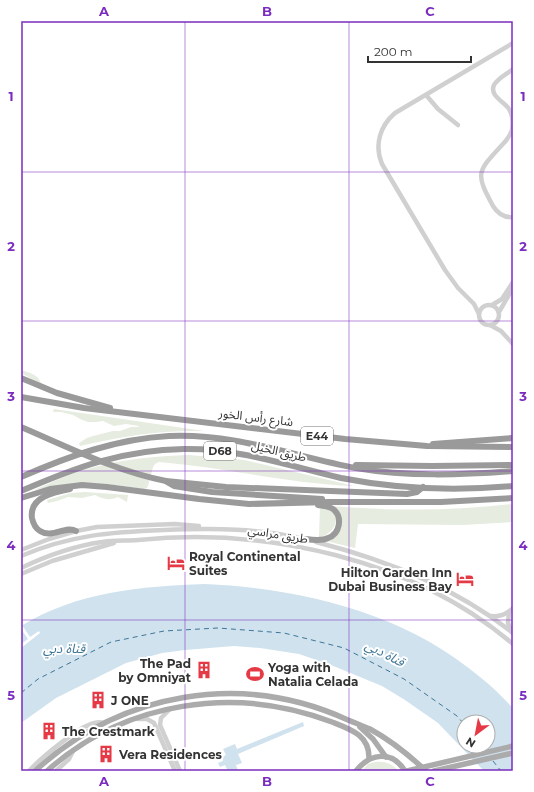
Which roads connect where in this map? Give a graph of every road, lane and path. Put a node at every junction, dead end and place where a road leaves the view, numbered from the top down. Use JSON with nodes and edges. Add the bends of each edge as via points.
{"nodes":[{"id":1,"x":513,"y":43,"type":"edge"},
{"id":2,"x":513,"y":69,"type":"edge"},
{"id":3,"x":426,"y":95,"type":"junction"},
{"id":4,"x":458,"y":125,"type":"dead end"},
{"id":5,"x":513,"y":217,"type":"edge"},
{"id":6,"x":513,"y":282,"type":"edge"},
{"id":7,"x":513,"y":288,"type":"edge"},
{"id":8,"x":474,"y":304,"type":"junction"},
{"id":9,"x":485,"y":305,"type":"junction"},
{"id":10,"x":492,"y":305,"type":"junction"},
{"id":11,"x":499,"y":312,"type":"junction"},
{"id":12,"x":479,"y":314,"type":"junction"},
{"id":13,"x":498,"y":320,"type":"junction"},
{"id":14,"x":490,"y":325,"type":"junction"},
{"id":15,"x":503,"y":333,"type":"junction"},
{"id":16,"x":513,"y":344,"type":"edge"},
{"id":17,"x":21,"y":378,"type":"edge"},
{"id":18,"x":21,"y":397,"type":"edge"},
{"id":19,"x":123,"y":412,"type":"junction"},
{"id":20,"x":21,"y":427,"type":"edge"},
{"id":21,"x":513,"y":438,"type":"edge"},
{"id":22,"x":260,"y":445,"type":"joint"},
{"id":23,"x":427,"y":446,"type":"junction"},
{"id":24,"x":513,"y":447,"type":"edge"},
{"id":25,"x":513,"y":465,"type":"edge"},
{"id":26,"x":344,"y":466,"type":"junction"},
{"id":27,"x":513,"y":472,"type":"edge"},
{"id":28,"x":21,"y":473,"type":"edge"},
{"id":29,"x":28,"y":474,"type":"junction"},
{"id":30,"x":21,"y":477,"type":"edge"},
{"id":31,"x":513,"y":486,"type":"edge"},
{"id":32,"x":423,"y":487,"type":"junction"},
{"id":33,"x":129,"y":490,"type":"junction"},
{"id":34,"x":21,"y":491,"type":"edge"},
{"id":35,"x":258,"y":491,"type":"junction"},
{"id":36,"x":21,"y":498,"type":"edge"},
{"id":37,"x":513,"y":498,"type":"edge"},
{"id":38,"x":329,"y":502,"type":"junction"},
{"id":39,"x":282,"y":504,"type":"junction"},
{"id":40,"x":208,"y":528,"type":"junction"},
{"id":41,"x":76,"y":531,"type":"junction"},
{"id":42,"x":306,"y":539,"type":"junction"},
{"id":43,"x":120,"y":542,"type":"junction"},
{"id":44,"x":121,"y":547,"type":"dead end"},
{"id":45,"x":21,"y":550,"type":"edge"},
{"id":46,"x":21,"y":556,"type":"edge"},
{"id":47,"x":21,"y":568,"type":"edge"},
{"id":48,"x":25,"y":573,"type":"edge"},
{"id":49,"x":511,"y":610,"type":"edge"},
{"id":50,"x":486,"y":614,"type":"junction"},
{"id":51,"x":513,"y":633,"type":"edge"},
{"id":52,"x":513,"y":644,"type":"edge"},
{"id":53,"x":173,"y":707,"type":"junction"},
{"id":54,"x":132,"y":720,"type":"junction"},
{"id":55,"x":352,"y":722,"type":"junction"},
{"id":56,"x":104,"y":723,"type":"junction"},
{"id":57,"x":513,"y":746,"type":"edge"},
{"id":58,"x":73,"y":751,"type":"junction"},
{"id":59,"x":513,"y":753,"type":"edge"},
{"id":60,"x":386,"y":757,"type":"junction"},
{"id":61,"x":369,"y":759,"type":"junction"},
{"id":62,"x":29,"y":771,"type":"edge"},
{"id":63,"x":35,"y":771,"type":"edge"},
{"id":64,"x":47,"y":771,"type":"edge"},
{"id":65,"x":56,"y":771,"type":"edge"},
{"id":66,"x":176,"y":771,"type":"edge"},
{"id":67,"x":180,"y":771,"type":"edge"},
{"id":68,"x":356,"y":771,"type":"edge"},
{"id":69,"x":407,"y":771,"type":"edge"},
{"id":70,"x":426,"y":771,"type":"edge"},
{"id":71,"x":434,"y":771,"type":"edge"}],
"edges":[{"from":1,"to":3,"type":"street"},
{"from":2,"to":5,"type":"street","via":[[493,88],[496,97],[512,114],[511,134],[485,164],[481,176],[483,187],[496,211],[504,216]]},
{"from":3,"to":4,"type":"street","via":[[438,109]]},
{"from":3,"to":8,"type":"street","via":[[395,113],[386,122],[379,138],[379,155],[445,270]]},
{"from":6,"to":10,"type":"street","via":[[502,299]]},
{"from":7,"to":11,"type":"street"},
{"from":8,"to":9,"type":"street"},
{"from":8,"to":12,"type":"street"},
{"from":9,"to":10,"type":"street"},
{"from":9,"to":12,"type":"street"},
{"from":10,"to":11,"type":"street"},
{"from":11,"to":13,"type":"street"},
{"from":12,"to":14,"type":"street","via":[[482,322]]},
{"from":13,"to":14,"type":"street"},
{"from":13,"to":15,"type":"street"},
{"from":14,"to":15,"type":"street"},
{"from":15,"to":16,"type":"street"},
{"from":17,"to":19,"type":"highway","via":[[57,393]]},
{"from":18,"to":19,"type":"highway","name":"شارع رأس الخور","number":"E44"},
{"from":19,"to":23,"type":"highway","name":"شارع رأس الخور","number":"E44"},
{"from":20,"to":35,"type":"highway","bridge":true,"via":[[138,474],[166,481]]},
{"from":21,"to":23,"type":"highway","via":[[441,442]]},
{"from":22,"to":26,"type":"highway","name":"طريق الخيل","number":"E44"},
{"from":22,"to":29,"type":"highway","name":"طريق الخيل","number":"D68","via":[[202,436],[148,438],[86,451]]},
{"from":23,"to":24,"type":"highway","name":"شارع رأس الخور","number":"E44"},
{"from":25,"to":26,"type":"highway"},
{"from":26,"to":27,"type":"highway","name":"طريق الخيل","number":"E44","via":[[415,474]]},
{"from":28,"to":29,"type":"highway"},
{"from":29,"to":30,"type":"highway","name":"طريق الخيل","number":"D68"},
{"from":31,"to":32,"type":"highway","name":"طريق الخيل"},
{"from":32,"to":34,"type":"highway","name":"طريق الخيل","number":"D68","via":[[358,481],[231,452],[185,449],[146,451],[103,460],[68,471]]},
{"from":32,"to":35,"type":"highway","via":[[410,494]]},
{"from":33,"to":36,"type":"highway","via":[[70,486],[45,490]]},
{"from":33,"to":39,"type":"highway","via":[[236,503]]},
{"from":33,"to":41,"type":"highway","via":[[72,489],[44,497],[34,505],[33,522],[40,532],[48,534],[71,529]]},
{"from":35,"to":38,"type":"highway","via":[[320,498]]},
{"from":37,"to":38,"type":"highway","via":[[441,502]]},
{"from":38,"to":39,"type":"highway"},
{"from":39,"to":42,"type":"highway","via":[[325,506],[333,509],[338,516],[339,527],[334,535],[326,539]]},
{"from":40,"to":41,"type":"street","via":[[175,524],[119,525]]},
{"from":40,"to":42,"type":"street","name":"طريق مراسي","via":[[249,530]]},
{"from":40,"to":46,"type":"street","name":"طريق مراسي","via":[[92,535],[62,541]]},
{"from":41,"to":45,"type":"street"},
{"from":42,"to":50,"type":"street","name":"طريق مراسي","via":[[362,554],[409,572],[439,586]]},
{"from":43,"to":44,"type":"street"},
{"from":43,"to":47,"type":"street","name":"طريق مراسي","via":[[108,541],[65,551]]},
{"from":43,"to":48,"type":"street"},
{"from":43,"to":52,"type":"street","name":"طريق مراسي","via":[[188,536],[217,537],[314,550],[357,562],[434,592],[458,605]]},
{"from":49,"to":50,"type":"street","via":[[498,616]]},
{"from":49,"to":51,"type":"street","via":[[508,623]]},
{"from":50,"to":51,"type":"street","name":"طريق مراسي"},
{"from":53,"to":54,"type":"main road"},
{"from":53,"to":61,"type":"main road","via":[[233,702],[260,703],[297,710],[332,722],[363,738],[368,746]]},
{"from":53,"to":67,"type":"street","via":[[163,715],[160,725]]},
{"from":54,"to":58,"type":"main road"},
{"from":54,"to":66,"type":"street","via":[[147,719],[154,723]]},
{"from":55,"to":56,"type":"main road","via":[[321,709],[289,700],[227,691],[167,700]]},
{"from":55,"to":60,"type":"main road","via":[[369,735]]},
{"from":55,"to":70,"type":"main road","via":[[380,735]]},
{"from":56,"to":62,"type":"street","via":[[94,723],[79,731]]},
{"from":56,"to":63,"type":"main road","via":[[70,743]]},
{"from":57,"to":69,"type":"main road","bridge":true},
{"from":58,"to":64,"type":"main road"},
{"from":58,"to":65,"type":"street","via":[[69,759]]},
{"from":59,"to":71,"type":"main road"},
{"from":60,"to":61,"type":"main road","via":[[377,756]]},
{"from":60,"to":69,"type":"main road","via":[[393,759]]},
{"from":61,"to":68,"type":"main road"}]}
